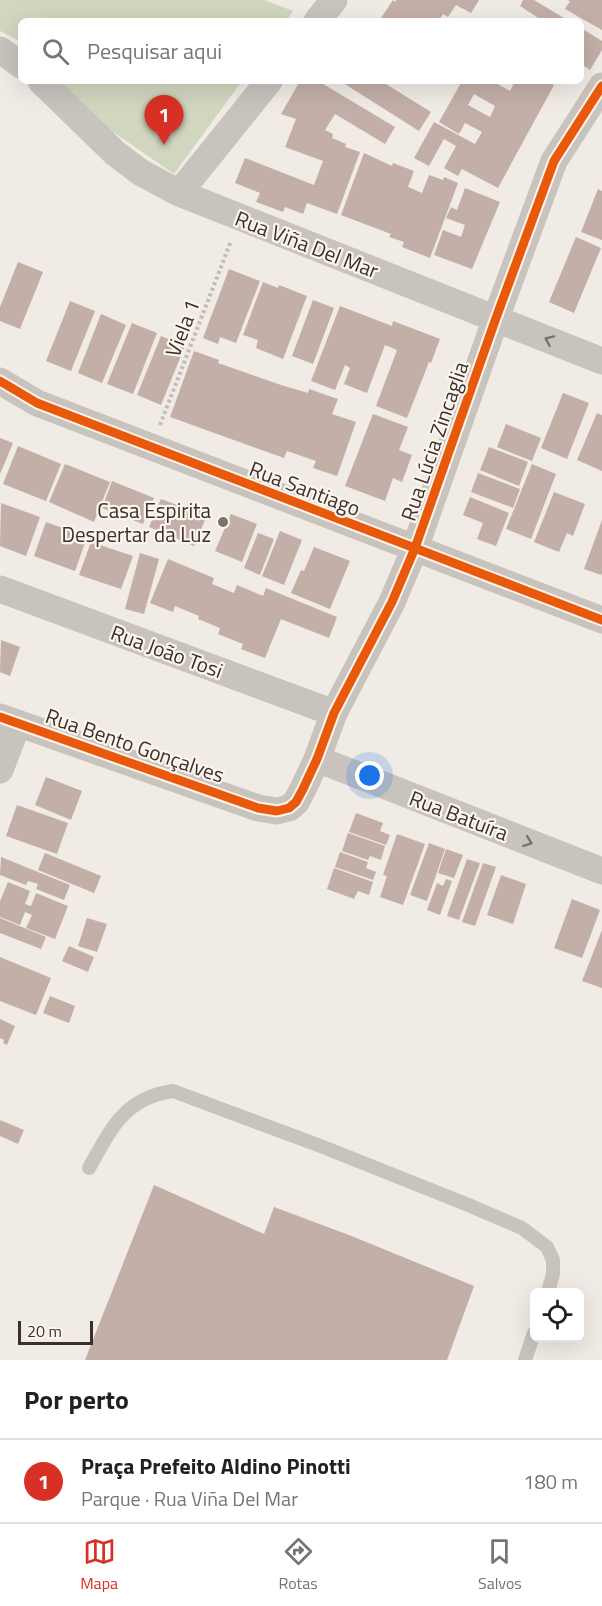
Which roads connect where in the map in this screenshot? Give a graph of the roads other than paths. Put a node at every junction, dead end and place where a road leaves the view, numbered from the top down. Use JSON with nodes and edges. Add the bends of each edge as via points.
{"nodes":[{"id":1,"x":334,"y":0,"type":"edge"},
{"id":2,"x":319,"y":18,"type":"edge"},
{"id":3,"x":0,"y":50,"type":"edge"},
{"id":4,"x":18,"y":63,"type":"edge"},
{"id":5,"x":44,"y":84,"type":"edge"},
{"id":6,"x":267,"y":84,"type":"edge"},
{"id":7,"x":602,"y":86,"type":"edge"},
{"id":8,"x":594,"y":113,"type":"edge"},
{"id":9,"x":179,"y":193,"type":"junction"},
{"id":10,"x":496,"y":318,"type":"junction"},
{"id":11,"x":602,"y":361,"type":"edge"},
{"id":12,"x":0,"y":381,"type":"edge"},
{"id":13,"x":415,"y":548,"type":"junction"},
{"id":14,"x":0,"y":589,"type":"edge"},
{"id":15,"x":602,"y":620,"type":"edge"},
{"id":16,"x":334,"y":713,"type":"junction"},
{"id":17,"x":9,"y":720,"type":"edge"},
{"id":18,"x":317,"y":759,"type":"junction"},
{"id":19,"x":0,"y":770,"type":"edge"},
{"id":20,"x":258,"y":808,"type":"joint"},
{"id":21,"x":602,"y":871,"type":"edge"},
{"id":22,"x":89,"y":1168,"type":"dead end"},
{"id":23,"x":549,"y":1288,"type":"edge"},
{"id":24,"x":531,"y":1342,"type":"edge"},
{"id":25,"x":525,"y":1360,"type":"edge"}],
"edges":[{"from":1,"to":2,"type":"street"},
{"from":3,"to":4,"type":"street"},
{"from":5,"to":9,"type":"street","name":"Rua Viña Del Mar","via":[[115,153]]},
{"from":6,"to":9,"type":"street"},
{"from":7,"to":8,"type":"street","name":"Rua Lúcia Zincaglia"},
{"from":8,"to":10,"type":"street","name":"Rua Lúcia Zincaglia","via":[[554,161]]},
{"from":9,"to":10,"type":"street","name":"Rua Viña Del Mar"},
{"from":11,"to":10,"type":"street","name":"Rua Viña Del Mar","one_way":true},
{"from":10,"to":13,"type":"street","name":"Rua Lúcia Zincaglia"},
{"from":12,"to":13,"type":"street","name":"Rua Santiago","via":[[38,403]]},
{"from":13,"to":15,"type":"street","name":"Rua Santiago"},
{"from":13,"to":16,"type":"street","name":"Rua Lúcia Zincaglia","via":[[392,602]]},
{"from":14,"to":16,"type":"street","name":"Rua João Tosi"},
{"from":16,"to":18,"type":"street","name":"Rua Lúcia Zincaglia"},
{"from":17,"to":19,"type":"street"},
{"from":17,"to":20,"type":"street","name":"Rua Bento Gonçalves"},
{"from":18,"to":20,"type":"street","name":"Rua Lúcia Zincaglia","via":[[296,802],[289,808]]},
{"from":18,"to":21,"type":"street","name":"Rua Batuíra","one_way":true},
{"from":22,"to":23,"type":"lane","via":[[106,1137],[134,1104],[172,1091],[522,1228],[547,1247],[554,1260]]},
{"from":24,"to":25,"type":"lane"}]}
